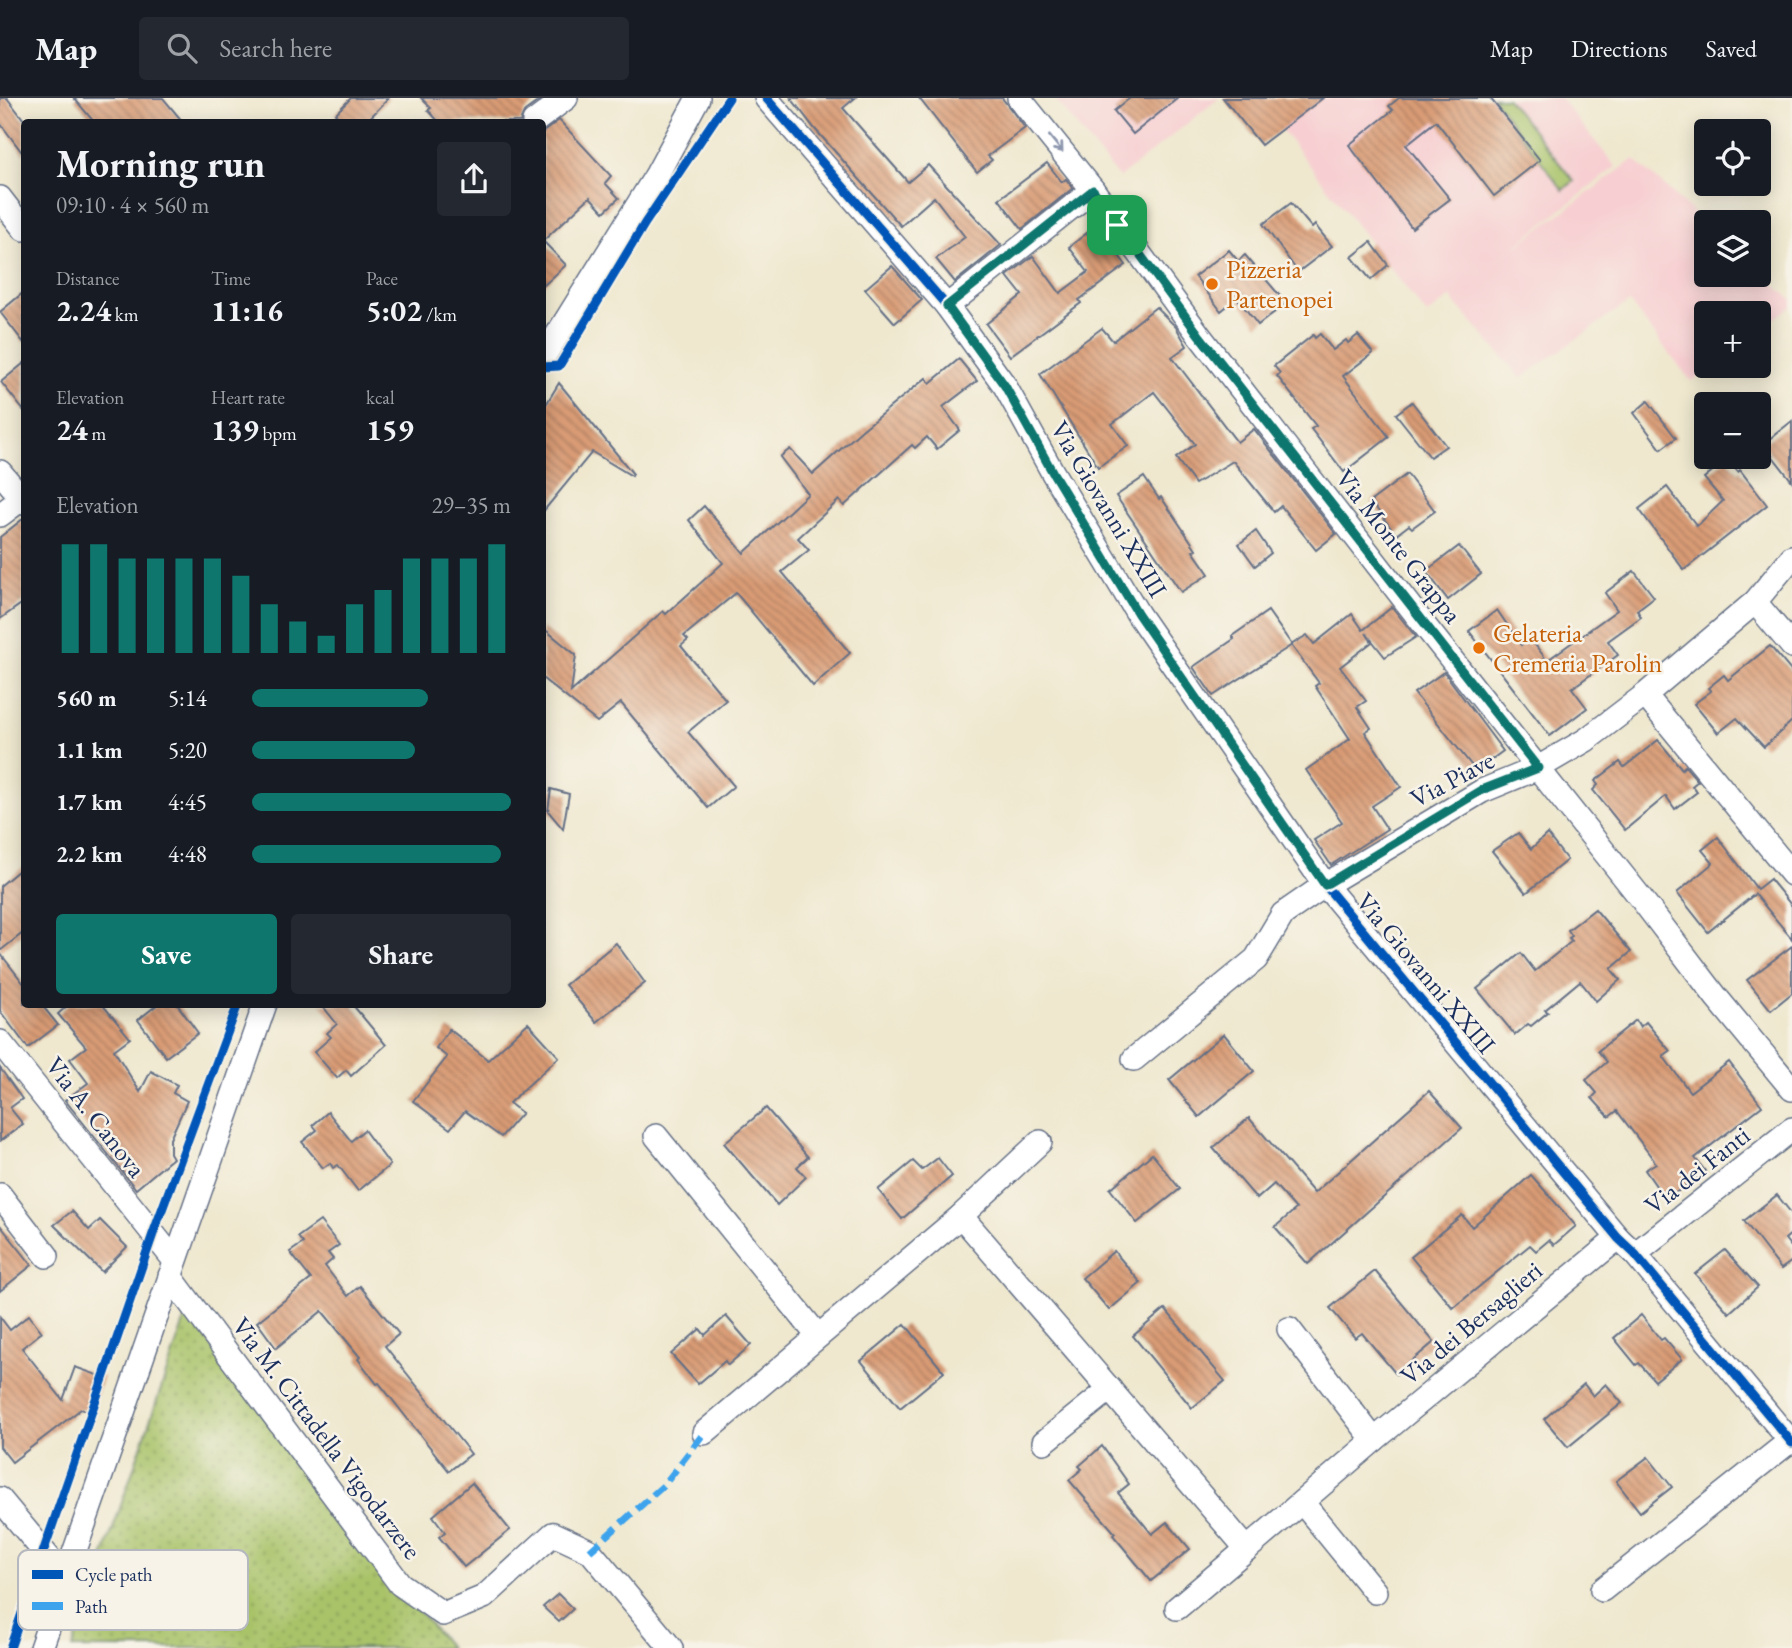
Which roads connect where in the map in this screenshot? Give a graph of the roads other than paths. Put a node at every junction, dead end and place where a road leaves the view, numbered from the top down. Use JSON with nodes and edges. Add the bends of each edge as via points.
{"nodes":[{"id":1,"x":566,"y":98,"type":"edge"},
{"id":2,"x":698,"y":98,"type":"edge"},
{"id":3,"x":766,"y":98,"type":"edge"},
{"id":4,"x":1019,"y":98,"type":"edge"},
{"id":5,"x":538,"y":119,"type":"edge"},
{"id":6,"x":1093,"y":190,"type":"junction"},
{"id":7,"x":0,"y":198,"type":"edge"},
{"id":8,"x":21,"y":225,"type":"edge"},
{"id":9,"x":947,"y":306,"type":"junction"},
{"id":10,"x":546,"y":353,"type":"edge"},
{"id":11,"x":0,"y":471,"type":"edge"},
{"id":12,"x":21,"y":496,"type":"edge"},
{"id":13,"x":21,"y":499,"type":"edge"},
{"id":14,"x":0,"y":515,"type":"edge"},
{"id":15,"x":1792,"y":557,"type":"edge"},
{"id":16,"x":1755,"y":602,"type":"junction"},
{"id":17,"x":1792,"y":646,"type":"edge"},
{"id":18,"x":1645,"y":695,"type":"junction"},
{"id":19,"x":1538,"y":768,"type":"junction"},
{"id":20,"x":1792,"y":874,"type":"edge"},
{"id":21,"x":1325,"y":885,"type":"junction"},
{"id":22,"x":264,"y":1008,"type":"edge"},
{"id":23,"x":0,"y":1042,"type":"edge"},
{"id":24,"x":1134,"y":1059,"type":"dead end"},
{"id":25,"x":1792,"y":1089,"type":"edge"},
{"id":26,"x":1792,"y":1129,"type":"edge"},
{"id":27,"x":656,"y":1136,"type":"dead end"},
{"id":28,"x":1040,"y":1142,"type":"dead end"},
{"id":29,"x":0,"y":1195,"type":"edge"},
{"id":30,"x":961,"y":1216,"type":"junction"},
{"id":31,"x":1618,"y":1238,"type":"junction"},
{"id":32,"x":1635,"y":1254,"type":"junction"},
{"id":33,"x":47,"y":1256,"type":"dead end"},
{"id":34,"x":172,"y":1268,"type":"junction"},
{"id":35,"x":1289,"y":1329,"type":"dead end"},
{"id":36,"x":818,"y":1336,"type":"junction"},
{"id":37,"x":1110,"y":1389,"type":"junction"},
{"id":38,"x":704,"y":1433,"type":"dead end"},
{"id":39,"x":1044,"y":1442,"type":"dead end"},
{"id":40,"x":1791,"y":1442,"type":"edge"},
{"id":41,"x":1368,"y":1446,"type":"junction"},
{"id":42,"x":0,"y":1499,"type":"edge"},
{"id":43,"x":1302,"y":1502,"type":"junction"},
{"id":44,"x":1247,"y":1549,"type":"junction"},
{"id":45,"x":42,"y":1550,"type":"edge"},
{"id":46,"x":74,"y":1550,"type":"edge"},
{"id":47,"x":1602,"y":1590,"type":"dead end"},
{"id":48,"x":1375,"y":1592,"type":"dead end"},
{"id":49,"x":1177,"y":1608,"type":"dead end"},
{"id":50,"x":47,"y":1630,"type":"edge"},
{"id":51,"x":41,"y":1648,"type":"edge"},
{"id":52,"x":671,"y":1648,"type":"edge"}],
"edges":[{"from":1,"to":5,"type":"street"},
{"from":2,"to":10,"type":"street","via":[[657,174]]},
{"from":3,"to":9,"type":"street","name":"Via Giovanni XXIII"},
{"from":4,"to":6,"type":"street","name":"Via Monte Grappa","one_way":true},
{"from":6,"to":9,"type":"street"},
{"from":6,"to":19,"type":"street","name":"Via Monte Grappa","via":[[1207,346]]},
{"from":7,"to":8,"type":"street"},
{"from":9,"to":21,"type":"street","name":"Via Giovanni XXIII","via":[[1005,386],[1138,614]]},
{"from":11,"to":12,"type":"street"},
{"from":13,"to":14,"type":"street"},
{"from":15,"to":16,"type":"street","name":"Via Piave"},
{"from":16,"to":17,"type":"street"},
{"from":16,"to":18,"type":"street","name":"Via Piave"},
{"from":18,"to":19,"type":"street","name":"Via Piave","via":[[1586,740]]},
{"from":18,"to":20,"type":"street"},
{"from":19,"to":21,"type":"street","name":"Via Piave","via":[[1482,790]]},
{"from":19,"to":25,"type":"street","name":"Via Monte Grappa"},
{"from":21,"to":24,"type":"street","name":"Via Piave","via":[[1283,914],[1256,959]]},
{"from":21,"to":31,"type":"street","name":"Via Giovanni XXIII"},
{"from":22,"to":34,"type":"street"},
{"from":23,"to":34,"type":"street","name":"Via A. Canova"},
{"from":26,"to":32,"type":"street","name":"Via dei Fanti"},
{"from":27,"to":36,"type":"street"},
{"from":28,"to":30,"type":"street"},
{"from":29,"to":33,"type":"street"},
{"from":30,"to":36,"type":"street"},
{"from":30,"to":37,"type":"street"},
{"from":31,"to":32,"type":"street","name":"Via Giovanni XXIII"},
{"from":31,"to":41,"type":"street","name":"Via dei Bersaglieri"},
{"from":32,"to":40,"type":"street","name":"Via Giovanni XXIII"},
{"from":34,"to":46,"type":"street"},
{"from":34,"to":52,"type":"street","name":"Via M. Cittadella Vigodarzere","via":[[400,1584],[443,1615],[484,1597],[553,1534],[590,1551]]},
{"from":35,"to":41,"type":"street"},
{"from":36,"to":38,"type":"street"},
{"from":37,"to":39,"type":"street"},
{"from":37,"to":44,"type":"street"},
{"from":40,"to":47,"type":"street"},
{"from":41,"to":43,"type":"street","name":"Via dei Bersaglieri"},
{"from":42,"to":45,"type":"street"},
{"from":43,"to":44,"type":"street","name":"Via dei Bersaglieri"},
{"from":43,"to":48,"type":"street"},
{"from":44,"to":49,"type":"street","name":"Via dei Bersaglieri"},
{"from":50,"to":51,"type":"street"}]}
